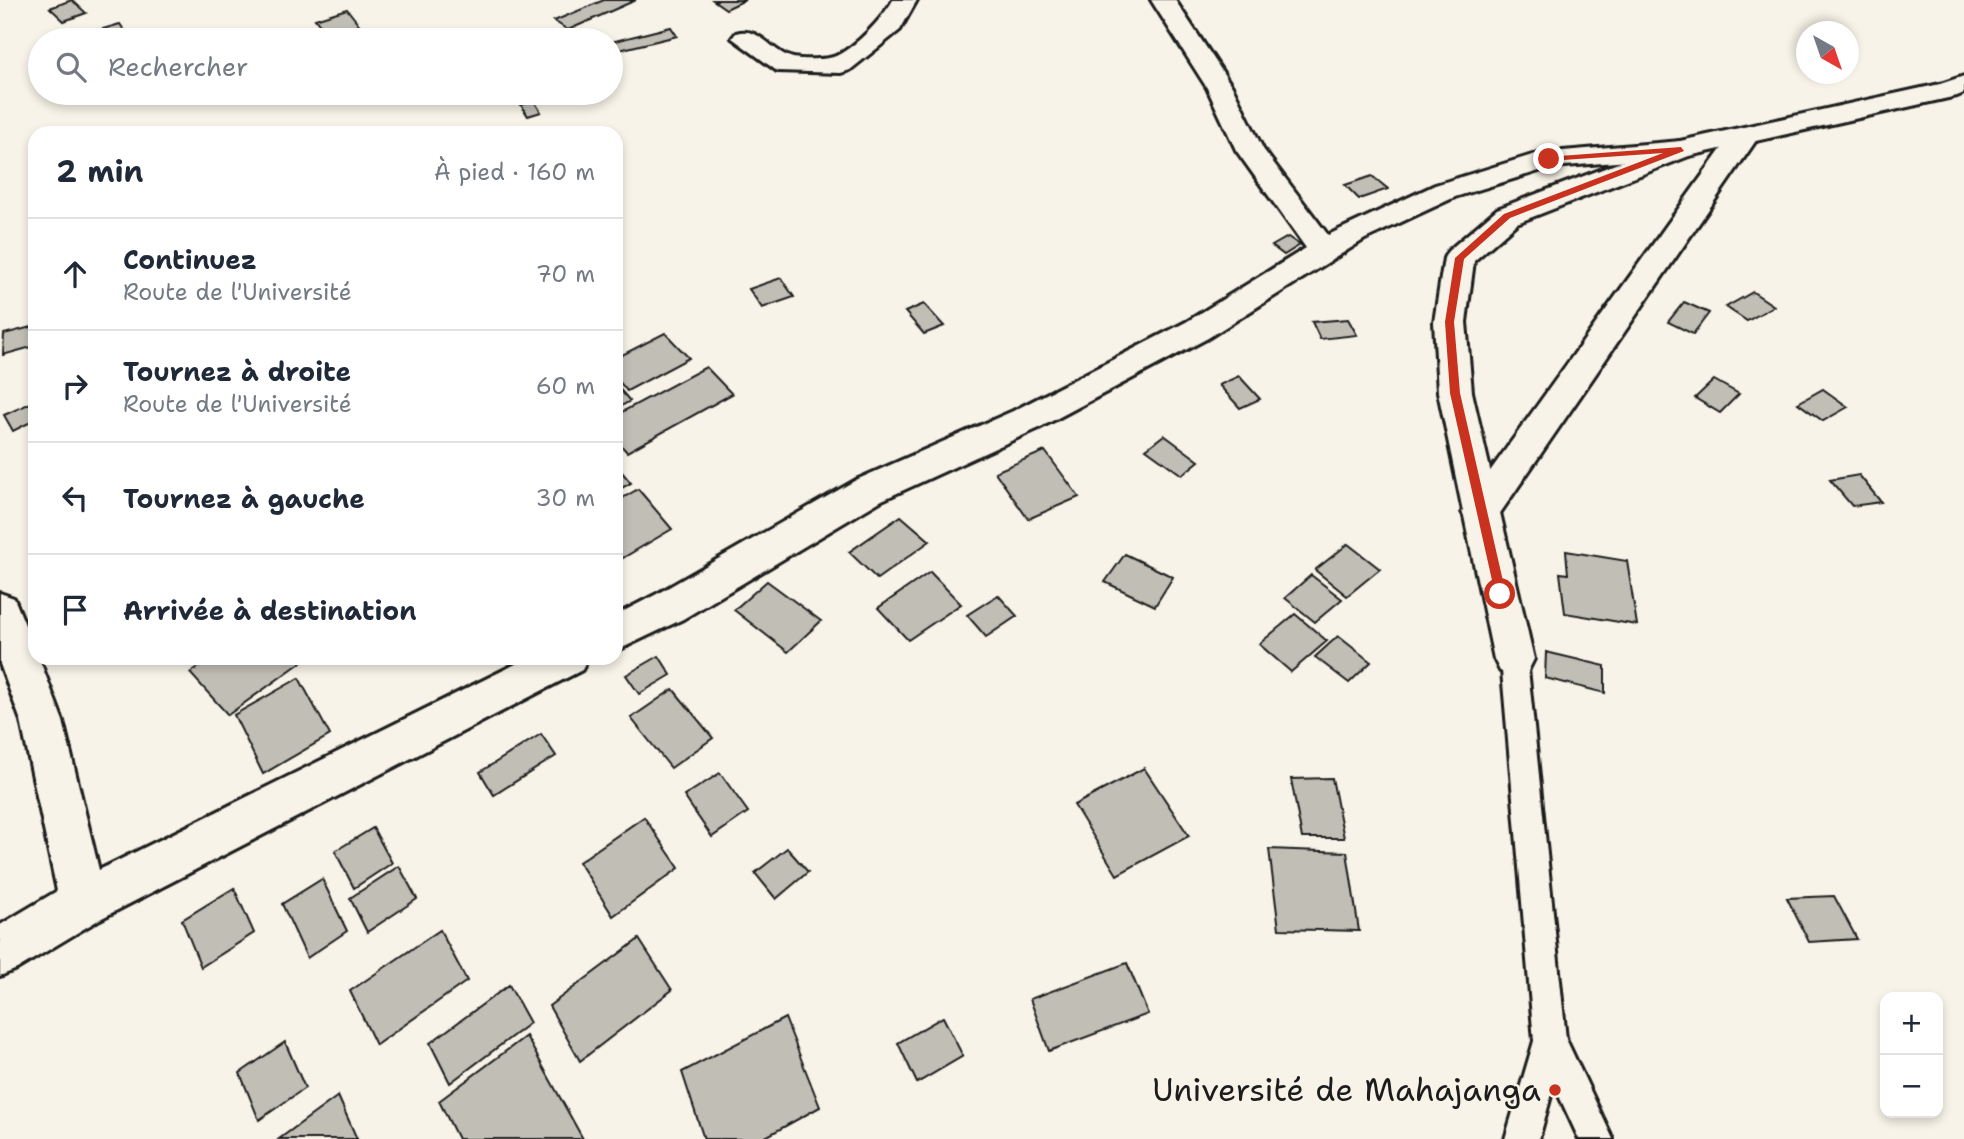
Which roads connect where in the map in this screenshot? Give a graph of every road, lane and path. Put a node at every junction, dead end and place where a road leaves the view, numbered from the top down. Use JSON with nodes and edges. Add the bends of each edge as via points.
{"nodes":[{"id":1,"x":905,"y":0,"type":"edge"},
{"id":2,"x":1163,"y":0,"type":"edge"},
{"id":3,"x":745,"y":38,"type":"dead end"},
{"id":4,"x":1964,"y":84,"type":"edge"},
{"id":5,"x":1745,"y":135,"type":"junction"},
{"id":6,"x":1681,"y":149,"type":"junction"},
{"id":7,"x":1324,"y":251,"type":"junction"},
{"id":8,"x":1481,"y":512,"type":"junction"},
{"id":9,"x":0,"y":610,"type":"edge"},
{"id":10,"x":623,"y":630,"type":"edge"},
{"id":11,"x":1514,"y":659,"type":"joint"},
{"id":12,"x":554,"y":665,"type":"edge"},
{"id":13,"x":83,"y":902,"type":"junction"},
{"id":14,"x":0,"y":953,"type":"edge"},
{"id":15,"x":1550,"y":1041,"type":"junction"},
{"id":16,"x":1522,"y":1139,"type":"edge"},
{"id":17,"x":1596,"y":1139,"type":"edge"}],
"edges":[{"from":1,"to":3,"type":"street","via":[[891,25],[841,65],[786,66]]},
{"from":2,"to":7,"type":"street","via":[[1220,88],[1250,150]]},
{"from":4,"to":5,"type":"street"},
{"from":5,"to":6,"type":"street"},
{"from":5,"to":8,"type":"street"},
{"from":6,"to":7,"type":"street","via":[[1549,159],[1445,191],[1354,232]]},
{"from":6,"to":8,"type":"street","via":[[1507,216],[1459,258],[1450,322],[1455,393]]},
{"from":7,"to":10,"type":"street","via":[[1198,330],[1025,420],[869,490]]},
{"from":8,"to":11,"type":"street"},
{"from":9,"to":13,"type":"street","via":[[42,721]]},
{"from":11,"to":15,"type":"lane"},
{"from":12,"to":13,"type":"street"},
{"from":13,"to":14,"type":"street"},
{"from":15,"to":16,"type":"lane"},
{"from":15,"to":17,"type":"lane"}]}
